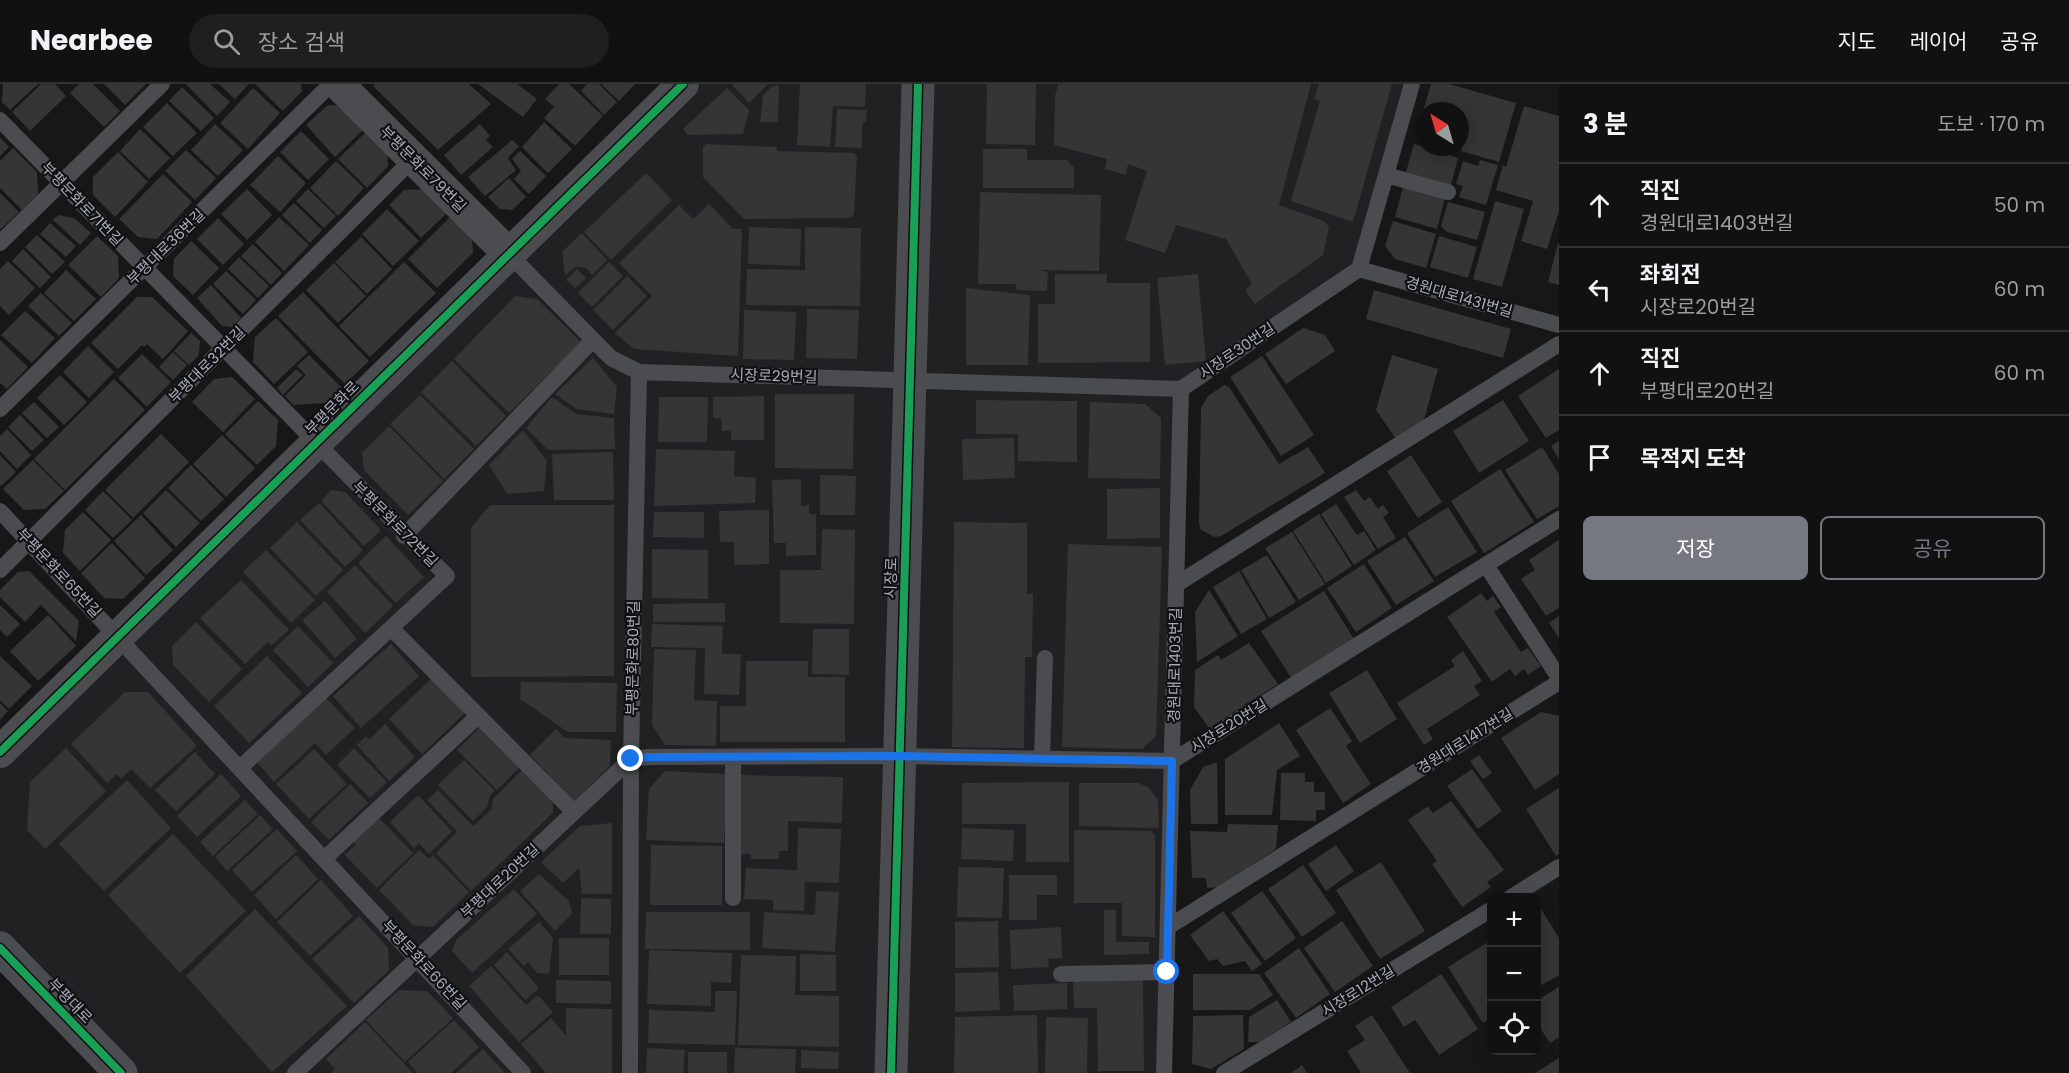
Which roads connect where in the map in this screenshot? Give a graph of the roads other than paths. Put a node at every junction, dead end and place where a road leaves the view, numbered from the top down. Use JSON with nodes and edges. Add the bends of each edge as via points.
{"nodes":[{"id":1,"x":162,"y":84,"type":"edge"},
{"id":2,"x":331,"y":84,"type":"edge"},
{"id":3,"x":338,"y":84,"type":"edge"},
{"id":4,"x":683,"y":84,"type":"edge"},
{"id":5,"x":918,"y":84,"type":"edge"},
{"id":6,"x":1412,"y":84,"type":"edge"},
{"id":7,"x":0,"y":120,"type":"edge"},
{"id":8,"x":414,"y":159,"type":"junction"},
{"id":9,"x":1386,"y":175,"type":"junction"},
{"id":10,"x":61,"y":183,"type":"junction"},
{"id":11,"x":1448,"y":192,"type":"dead end"},
{"id":12,"x":0,"y":243,"type":"edge"},
{"id":13,"x":508,"y":253,"type":"junction"},
{"id":14,"x":144,"y":268,"type":"junction"},
{"id":15,"x":1359,"y":269,"type":"junction"},
{"id":16,"x":1559,"y":325,"type":"edge"},
{"id":17,"x":593,"y":340,"type":"junction"},
{"id":18,"x":1559,"y":345,"type":"edge"},
{"id":19,"x":223,"y":349,"type":"junction"},
{"id":20,"x":639,"y":372,"type":"junction"},
{"id":21,"x":910,"y":381,"type":"junction"},
{"id":22,"x":1181,"y":389,"type":"junction"},
{"id":23,"x":0,"y":409,"type":"edge"},
{"id":24,"x":315,"y":443,"type":"junction"},
{"id":25,"x":0,"y":511,"type":"edge"},
{"id":26,"x":1559,"y":519,"type":"edge"},
{"id":27,"x":404,"y":536,"type":"junction"},
{"id":28,"x":29,"y":541,"type":"junction"},
{"id":29,"x":1486,"y":565,"type":"junction"},
{"id":30,"x":0,"y":570,"type":"edge"},
{"id":31,"x":1177,"y":584,"type":"junction"},
{"id":32,"x":391,"y":628,"type":"junction"},
{"id":33,"x":118,"y":636,"type":"junction"},
{"id":34,"x":1046,"y":658,"type":"dead end"},
{"id":35,"x":1559,"y":680,"type":"edge"},
{"id":36,"x":478,"y":716,"type":"junction"},
{"id":37,"x":0,"y":752,"type":"edge"},
{"id":38,"x":900,"y":756,"type":"junction"},
{"id":39,"x":733,"y":757,"type":"junction"},
{"id":40,"x":631,"y":759,"type":"junction"},
{"id":41,"x":1042,"y":759,"type":"junction"},
{"id":42,"x":1172,"y":761,"type":"junction"},
{"id":43,"x":241,"y":768,"type":"junction"},
{"id":44,"x":574,"y":812,"type":"junction"},
{"id":45,"x":325,"y":858,"type":"junction"},
{"id":46,"x":1559,"y":867,"type":"edge"},
{"id":47,"x":1517,"y":893,"type":"edge"},
{"id":48,"x":733,"y":898,"type":"dead end"},
{"id":49,"x":1487,"y":911,"type":"edge"},
{"id":50,"x":1168,"y":927,"type":"junction"},
{"id":51,"x":0,"y":948,"type":"edge"},
{"id":52,"x":418,"y":958,"type":"junction"},
{"id":53,"x":1167,"y":972,"type":"junction"},
{"id":54,"x":1061,"y":974,"type":"dead end"},
{"id":55,"x":121,"y":1073,"type":"edge"},
{"id":56,"x":295,"y":1073,"type":"edge"},
{"id":57,"x":523,"y":1073,"type":"edge"},
{"id":58,"x":630,"y":1073,"type":"edge"},
{"id":59,"x":891,"y":1073,"type":"edge"},
{"id":60,"x":1164,"y":1073,"type":"edge"},
{"id":61,"x":1224,"y":1073,"type":"edge"}],
"edges":[{"from":1,"to":10,"type":"lane"},
{"from":2,"to":14,"type":"lane","name":"부평대로36번길"},
{"from":3,"to":8,"type":"street","name":"부평문화로79번길"},
{"from":4,"to":13,"type":"street","name":"부평문화로"},
{"from":5,"to":21,"type":"street","name":"시장로"},
{"from":6,"to":9,"type":"lane"},
{"from":7,"to":10,"type":"lane","name":"부평문화로71번길"},
{"from":8,"to":13,"type":"street","name":"부평문화로79번길"},
{"from":8,"to":19,"type":"lane","name":"부평대로32번길"},
{"from":9,"to":11,"type":"lane"},
{"from":9,"to":15,"type":"lane"},
{"from":10,"to":12,"type":"lane"},
{"from":10,"to":14,"type":"lane","name":"부평문화로71번길"},
{"from":13,"to":17,"type":"lane"},
{"from":13,"to":24,"type":"street","name":"부평문화로"},
{"from":14,"to":19,"type":"lane","name":"부평문화로71번길"},
{"from":14,"to":23,"type":"lane","name":"부평대로36번길"},
{"from":15,"to":16,"type":"lane","name":"경원대로1431번길"},
{"from":15,"to":22,"type":"lane","name":"시장로30번길"},
{"from":17,"to":20,"type":"lane","via":[[611,358]]},
{"from":17,"to":27,"type":"lane"},
{"from":18,"to":31,"type":"lane"},
{"from":19,"to":24,"type":"lane","name":"부평문화로71번길"},
{"from":19,"to":28,"type":"lane","name":"부평대로32번길"},
{"from":20,"to":21,"type":"lane","name":"시장로29번길"},
{"from":20,"to":40,"type":"lane","name":"부평문화로80번길"},
{"from":21,"to":22,"type":"lane"},
{"from":21,"to":38,"type":"street","name":"시장로"},
{"from":22,"to":31,"type":"lane","name":"경원대로1403번길"},
{"from":24,"to":27,"type":"lane","name":"부평문화로72번길"},
{"from":24,"to":33,"type":"street","name":"부평문화로"},
{"from":25,"to":28,"type":"lane","name":"부평문화로65번길"},
{"from":26,"to":29,"type":"lane","name":"시장로20번길"},
{"from":27,"to":32,"type":"lane","name":"부평문화로72번길","via":[[447,576]]},
{"from":28,"to":30,"type":"lane","name":"부평대로32번길"},
{"from":28,"to":33,"type":"lane","name":"부평문화로65번길"},
{"from":29,"to":35,"type":"lane","name":"경원대로1417번길"},
{"from":29,"to":42,"type":"lane","name":"시장로20번길"},
{"from":31,"to":42,"type":"lane","name":"경원대로1403번길"},
{"from":32,"to":36,"type":"lane"},
{"from":32,"to":43,"type":"lane","name":"부평문화로72번길"},
{"from":33,"to":37,"type":"street","name":"부평문화로"},
{"from":33,"to":43,"type":"lane","name":"부평문화로66번길"},
{"from":34,"to":41,"type":"lane"},
{"from":35,"to":50,"type":"lane","name":"경원대로1417번길"},
{"from":36,"to":44,"type":"lane"},
{"from":36,"to":45,"type":"lane"},
{"from":38,"to":39,"type":"lane"},
{"from":38,"to":41,"type":"lane"},
{"from":38,"to":59,"type":"street","name":"시장로"},
{"from":39,"to":40,"type":"lane"},
{"from":39,"to":48,"type":"lane"},
{"from":40,"to":44,"type":"lane","name":"부평대로20번길"},
{"from":40,"to":58,"type":"lane","name":"부평문화로80번길"},
{"from":41,"to":42,"type":"lane"},
{"from":42,"to":50,"type":"lane","name":"경원대로1403번길"},
{"from":43,"to":45,"type":"lane","name":"부평문화로66번길"},
{"from":44,"to":52,"type":"lane","name":"부평대로20번길"},
{"from":45,"to":52,"type":"lane","name":"부평문화로66번길"},
{"from":46,"to":47,"type":"lane"},
{"from":49,"to":61,"type":"lane","name":"시장로12번길"},
{"from":50,"to":53,"type":"lane","name":"경원대로1403번길"},
{"from":51,"to":55,"type":"street","name":"부평대로"},
{"from":52,"to":56,"type":"lane","name":"부평대로20번길"},
{"from":52,"to":57,"type":"lane","name":"부평문화로66번길"},
{"from":53,"to":54,"type":"lane"},
{"from":53,"to":60,"type":"lane","name":"경원대로1403번길"}]}
